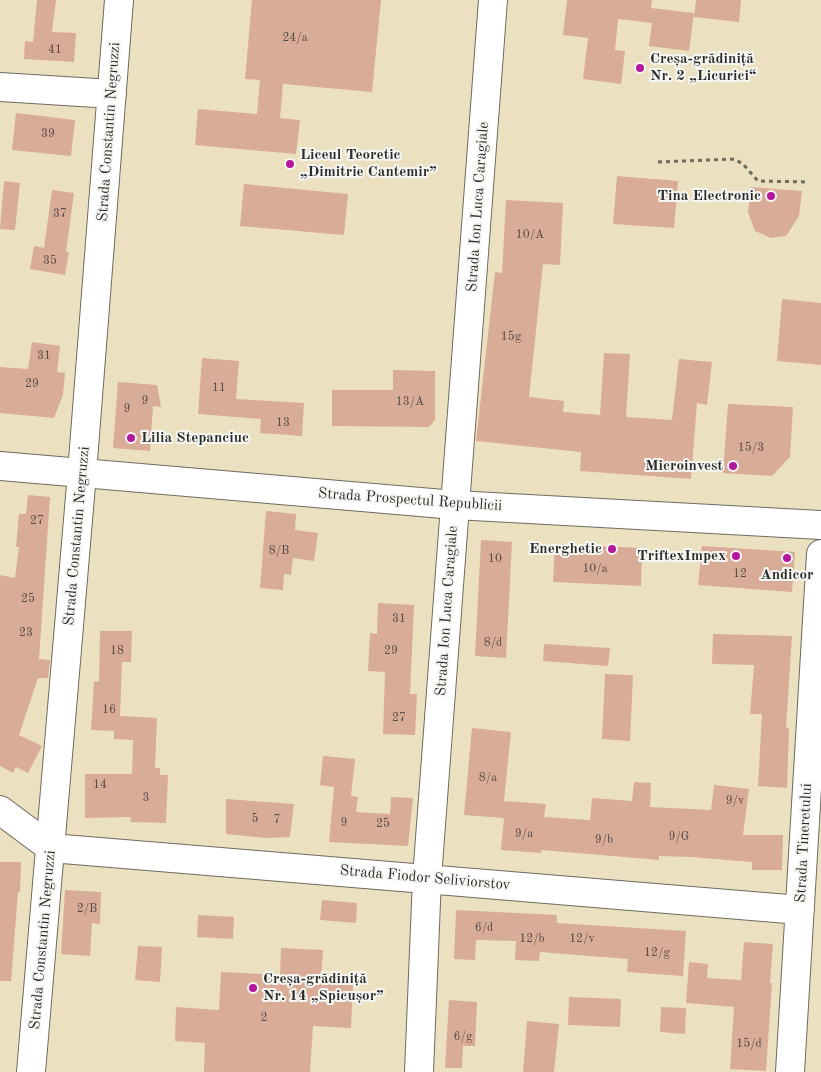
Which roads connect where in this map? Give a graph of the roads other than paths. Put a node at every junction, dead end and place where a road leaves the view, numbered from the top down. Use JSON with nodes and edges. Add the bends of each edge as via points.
{"nodes":[{"id":1,"x":119,"y":0,"type":"edge"},
{"id":2,"x":493,"y":0,"type":"edge"},
{"id":3,"x":0,"y":87,"type":"edge"},
{"id":4,"x":112,"y":94,"type":"junction"},
{"id":5,"x":0,"y":466,"type":"edge"},
{"id":6,"x":82,"y":473,"type":"junction"},
{"id":7,"x":455,"y":505,"type":"junction"},
{"id":8,"x":821,"y":525,"type":"edge"},
{"id":9,"x":821,"y":554,"type":"edge"},
{"id":10,"x":0,"y":810,"type":"edge"},
{"id":11,"x":51,"y":848,"type":"junction"},
{"id":12,"x":427,"y":878,"type":"junction"},
{"id":13,"x":800,"y":910,"type":"junction"},
{"id":14,"x":31,"y":1072,"type":"edge"},
{"id":15,"x":418,"y":1072,"type":"edge"},
{"id":16,"x":790,"y":1072,"type":"edge"}],
"edges":[{"from":1,"to":4,"type":"street","name":"Strada Constantin Negruzzi"},
{"from":2,"to":7,"type":"street","name":"Strada Ion Luca Caragiale"},
{"from":3,"to":4,"type":"street"},
{"from":4,"to":6,"type":"street","name":"Strada Constantin Negruzzi"},
{"from":5,"to":6,"type":"street","name":"Strada Prospectul Republicii"},
{"from":6,"to":7,"type":"street","name":"Strada Prospectul Republicii"},
{"from":6,"to":11,"type":"street","name":"Strada Constantin Negruzzi"},
{"from":7,"to":8,"type":"street","name":"Strada Prospectul Republicii"},
{"from":7,"to":12,"type":"street","name":"Strada Ion Luca Caragiale"},
{"from":9,"to":13,"type":"street","name":"Strada Tineretului"},
{"from":10,"to":11,"type":"street"},
{"from":11,"to":12,"type":"street","name":"Strada Fiodor Seliviorstov"},
{"from":11,"to":14,"type":"street","name":"Strada Constantin Negruzzi"},
{"from":12,"to":13,"type":"street","name":"Strada Fiodor Seliviorstov"},
{"from":12,"to":15,"type":"street","name":"Strada Ion Luca Caragiale"},
{"from":13,"to":16,"type":"street","name":"Strada Tineretului"}]}
